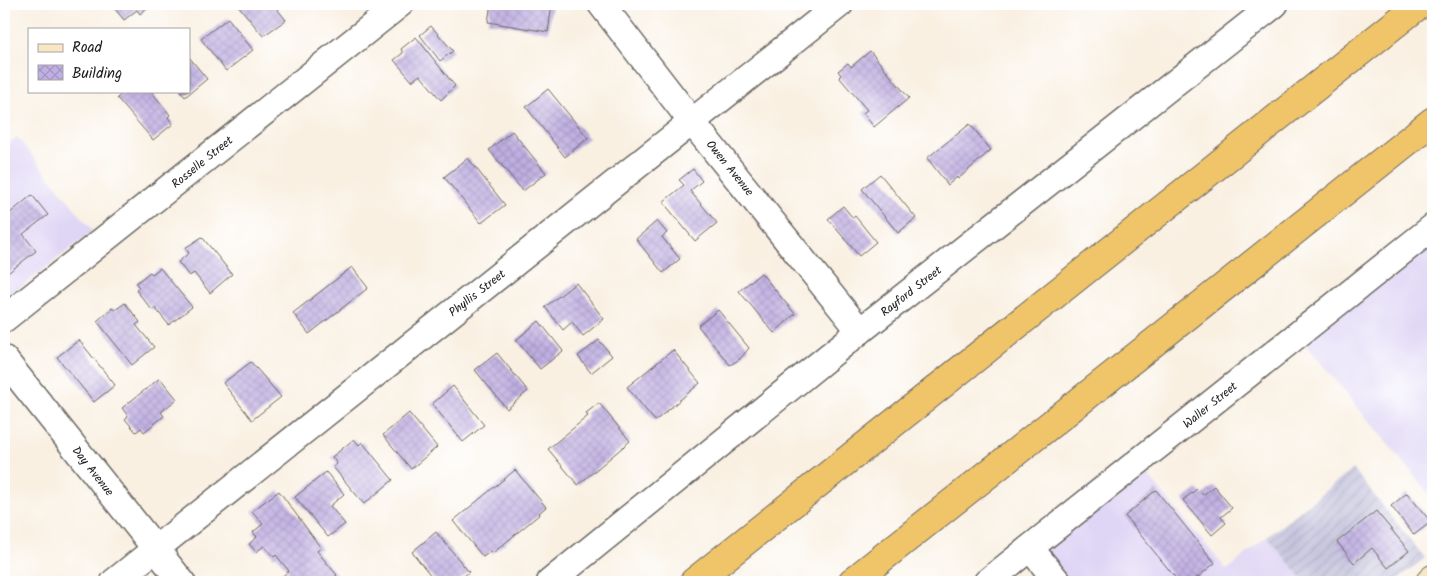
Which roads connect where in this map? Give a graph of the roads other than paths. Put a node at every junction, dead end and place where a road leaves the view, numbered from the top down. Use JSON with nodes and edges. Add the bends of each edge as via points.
{"nodes":[{"id":1,"x":400,"y":4,"type":"edge"},
{"id":2,"x":601,"y":4,"type":"edge"},
{"id":3,"x":840,"y":4,"type":"edge"},
{"id":4,"x":1275,"y":4,"type":"edge"},
{"id":5,"x":1413,"y":9,"type":"edge"},
{"id":6,"x":1433,"y":121,"type":"edge"},
{"id":7,"x":692,"y":122,"type":"junction"},
{"id":8,"x":1433,"y":227,"type":"edge"},
{"id":9,"x":4,"y":319,"type":"edge"},
{"id":10,"x":860,"y":332,"type":"junction"},
{"id":11,"x":4,"y":359,"type":"edge"},
{"id":12,"x":1030,"y":548,"type":"junction"},
{"id":13,"x":155,"y":549,"type":"junction"},
{"id":14,"x":1433,"y":579,"type":"edge"},
{"id":15,"x":114,"y":582,"type":"edge"},
{"id":16,"x":182,"y":582,"type":"edge"},
{"id":17,"x":550,"y":582,"type":"edge"},
{"id":18,"x":694,"y":582,"type":"edge"},
{"id":19,"x":852,"y":582,"type":"edge"},
{"id":20,"x":987,"y":582,"type":"edge"},
{"id":21,"x":1058,"y":582,"type":"edge"},
{"id":22,"x":1430,"y":582,"type":"edge"}],
"edges":[{"from":1,"to":9,"type":"street","name":"Rosselle Street"},
{"from":2,"to":7,"type":"street","name":"Owen Avenue"},
{"from":3,"to":7,"type":"street","name":"Phyllis Street"},
{"from":4,"to":10,"type":"street","name":"Rayford Street"},
{"from":5,"to":18,"type":"highway"},
{"from":6,"to":19,"type":"highway"},
{"from":7,"to":10,"type":"street","name":"Owen Avenue"},
{"from":7,"to":13,"type":"street","name":"Phyllis Street"},
{"from":8,"to":12,"type":"street","name":"Waller Street"},
{"from":10,"to":17,"type":"street","name":"Rayford Street"},
{"from":11,"to":13,"type":"street","name":"Day Avenue"},
{"from":12,"to":20,"type":"street","name":"Waller Street"},
{"from":12,"to":21,"type":"street"},
{"from":13,"to":15,"type":"street","name":"Phyllis Street"},
{"from":13,"to":16,"type":"street","name":"Day Avenue"},
{"from":14,"to":22,"type":"street"}]}
